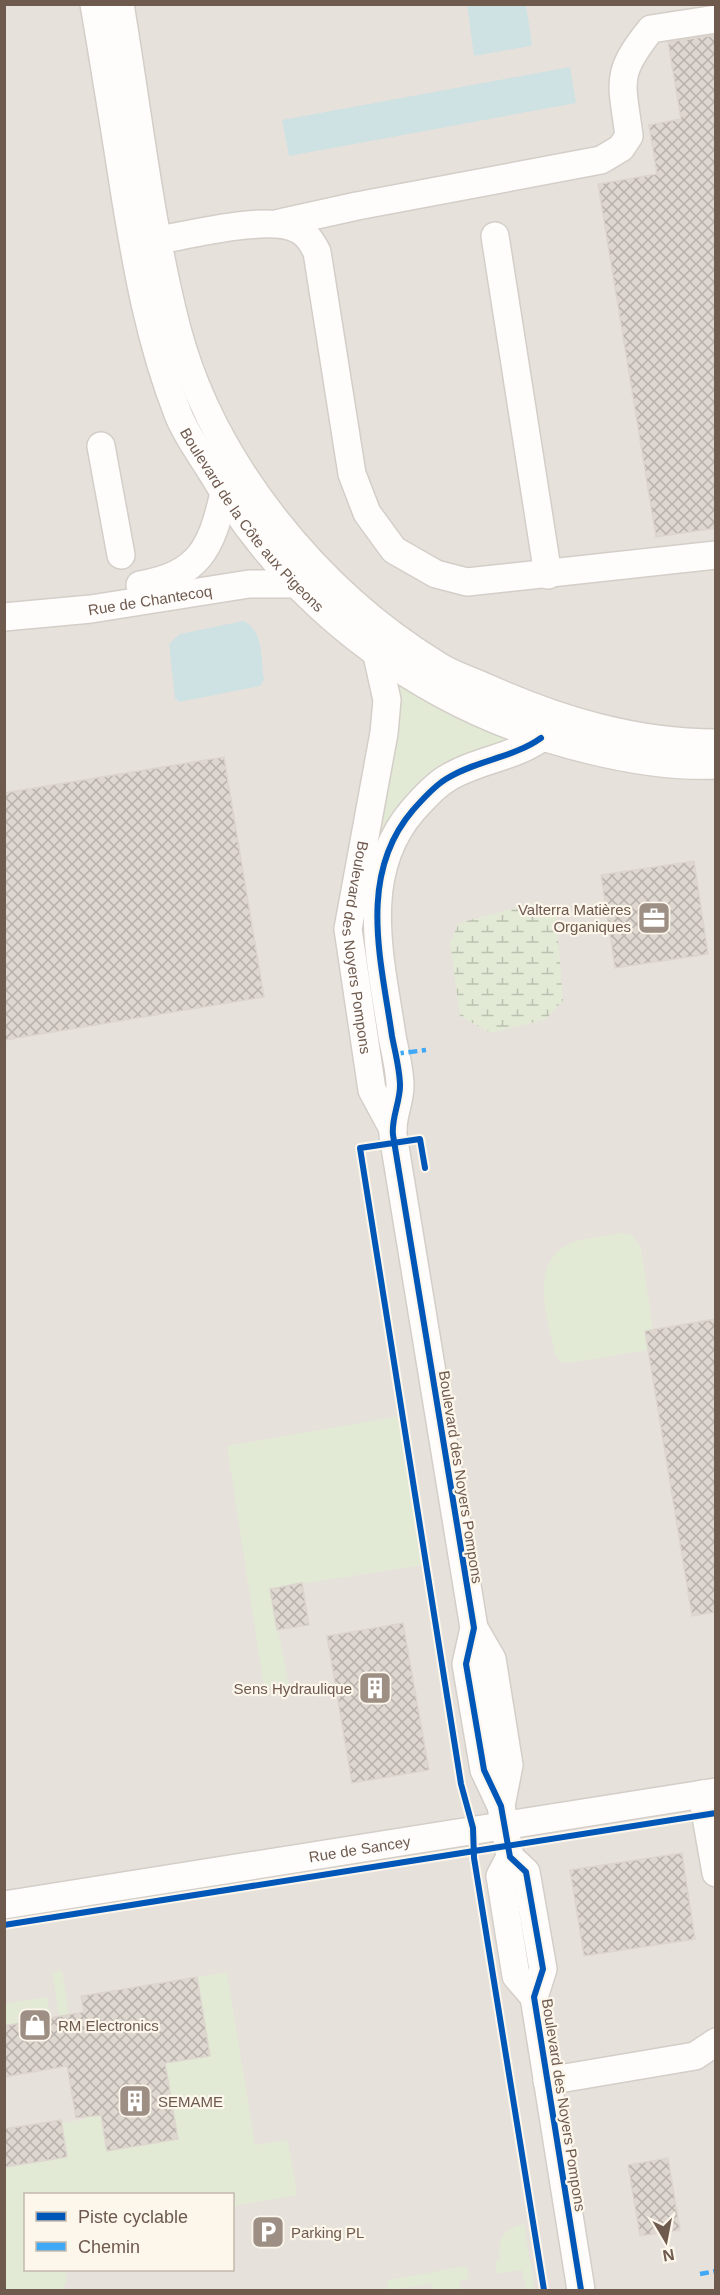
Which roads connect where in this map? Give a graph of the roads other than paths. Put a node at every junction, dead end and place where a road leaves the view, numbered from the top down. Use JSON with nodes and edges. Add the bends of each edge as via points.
{"nodes":[{"id":1,"x":94,"y":4,"type":"edge"},
{"id":2,"x":120,"y":4,"type":"edge"},
{"id":3,"x":716,"y":19,"type":"edge"},
{"id":4,"x":280,"y":223,"type":"junction"},
{"id":5,"x":495,"y":236,"type":"dead end"},
{"id":6,"x":160,"y":240,"type":"junction"},
{"id":7,"x":101,"y":446,"type":"dead end"},
{"id":8,"x":224,"y":493,"type":"junction"},
{"id":9,"x":121,"y":555,"type":"dead end"},
{"id":10,"x":716,"y":555,"type":"edge"},
{"id":11,"x":548,"y":575,"type":"junction"},
{"id":12,"x":295,"y":584,"type":"junction"},
{"id":13,"x":4,"y":617,"type":"edge"},
{"id":14,"x":377,"y":655,"type":"junction"},
{"id":15,"x":542,"y":738,"type":"junction"},
{"id":16,"x":716,"y":743,"type":"edge"},
{"id":17,"x":716,"y":765,"type":"edge"},
{"id":18,"x":393,"y":1129,"type":"junction"},
{"id":19,"x":709,"y":1793,"type":"edge"},
{"id":20,"x":502,"y":1815,"type":"junction"},
{"id":21,"x":716,"y":1873,"type":"edge"},
{"id":22,"x":4,"y":1905,"type":"edge"},
{"id":23,"x":716,"y":2042,"type":"edge"},
{"id":24,"x":547,"y":2081,"type":"junction"},
{"id":25,"x":581,"y":2290,"type":"edge"}],
"edges":[{"from":1,"to":8,"type":"street","name":"Boulevard de la Côte aux Pigeons","via":[[152,336],[178,417]]},
{"from":2,"to":6,"type":"street","name":"Boulevard de la Côte aux Pigeons"},
{"from":3,"to":4,"type":"street","via":[[651,29],[629,57],[622,80],[629,136],[621,148],[601,160]]},
{"from":4,"to":6,"type":"street"},
{"from":4,"to":11,"type":"street","via":[[300,230],[317,252],[352,474],[368,513],[394,550],[436,574],[467,582]]},
{"from":5,"to":11,"type":"street"},
{"from":6,"to":16,"type":"street","name":"Boulevard de la Côte aux Pigeons","via":[[178,330],[203,398],[234,464],[285,533],[356,605],[439,667],[540,712],[618,734]]},
{"from":7,"to":9,"type":"street"},
{"from":8,"to":12,"type":"street","name":"Boulevard de la Côte aux Pigeons"},
{"from":8,"to":13,"type":"street","via":[[204,551],[171,578],[89,593]]},
{"from":10,"to":11,"type":"street"},
{"from":12,"to":13,"type":"street","name":"Rue de Chantecoq","via":[[249,584],[91,609]]},
{"from":12,"to":14,"type":"street","name":"Boulevard de la Côte aux Pigeons"},
{"from":14,"to":15,"type":"street","name":"Boulevard de la Côte aux Pigeons","via":[[480,715]]},
{"from":14,"to":18,"type":"street","name":"Boulevard des Noyers Pompons","via":[[387,700],[384,733],[348,929],[372,1090]]},
{"from":15,"to":17,"type":"street","name":"Boulevard de la Côte aux Pigeons","via":[[627,758]]},
{"from":15,"to":18,"type":"street","name":"Boulevard des Noyers Pompons","via":[[529,747],[473,765],[446,779],[402,823],[386,855],[377,892],[376,931],[400,1086]]},
{"from":18,"to":20,"type":"street","name":"Boulevard des Noyers Pompons","via":[[474,1628],[492,1659],[509,1765]]},
{"from":19,"to":20,"type":"street","name":"Rue de Sancey"},
{"from":19,"to":21,"type":"street"},
{"from":20,"to":22,"type":"street","name":"Rue de Sancey"},
{"from":20,"to":24,"type":"street","name":"Boulevard des Noyers Pompons","via":[[510,1857],[526,1872],[543,1969],[534,1996]]},
{"from":23,"to":24,"type":"street","via":[[695,2056]]},
{"from":24,"to":25,"type":"street","name":"Boulevard des Noyers Pompons"}]}
